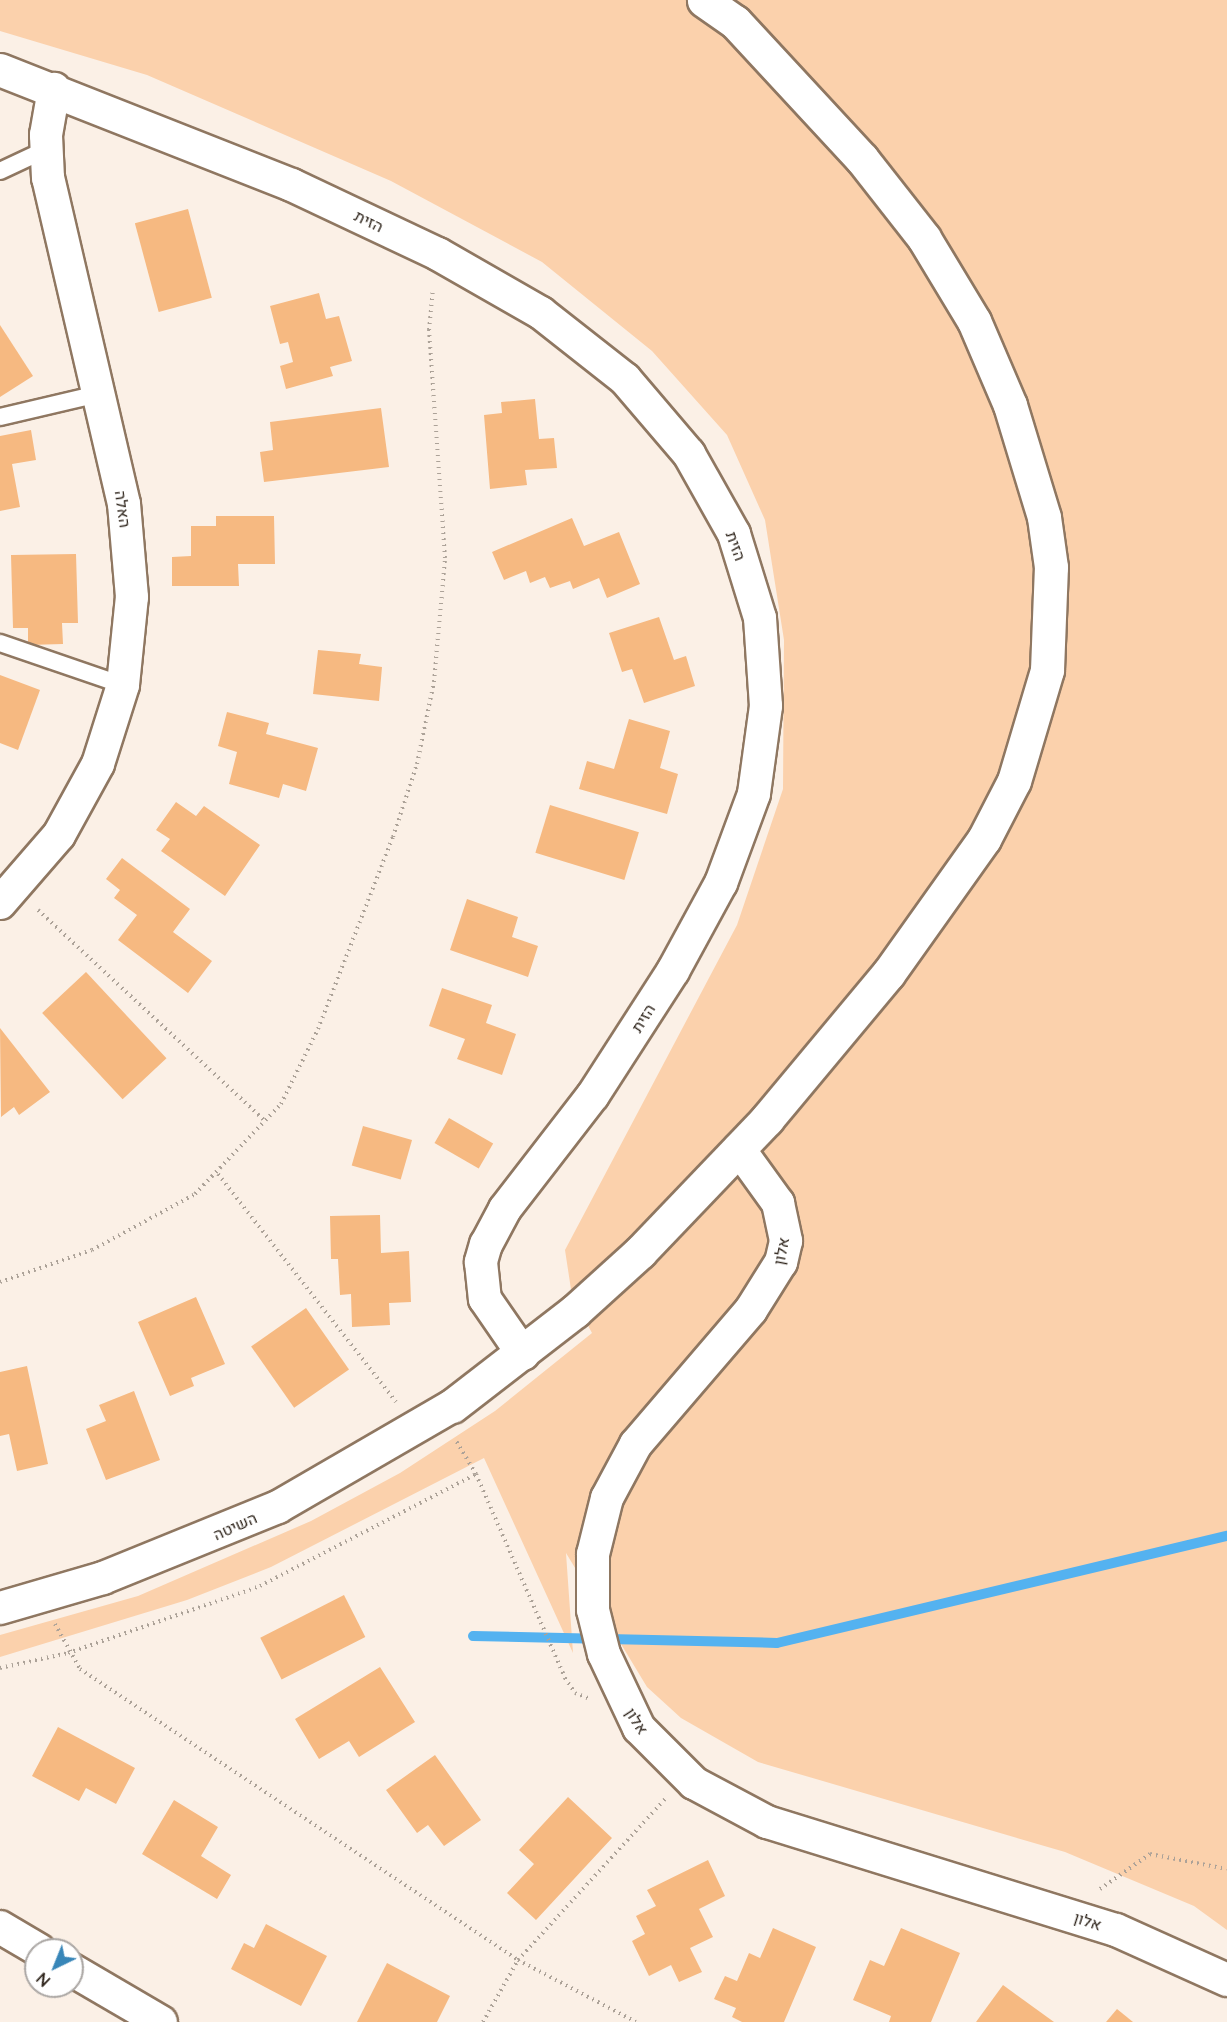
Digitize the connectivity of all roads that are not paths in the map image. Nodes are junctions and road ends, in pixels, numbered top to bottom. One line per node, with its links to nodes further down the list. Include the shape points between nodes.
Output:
1 (704, 0): 11 (main road, via 735,22 790,79 924,238 974,321 1010,405 1032,469 1051,567 1047,670 1034,724 984,839 888,974)
2 (0, 70): 3 (street, הזית)
3 (54, 89): 4 (street, האלה); 12 (street, הזית, via 218,152 438,254 541,313 625,379 689,454 734,534 760,618 766,706 755,783 721,883 621,1054 505,1209 486,1244 481,1271 485,1299)
4 (45, 150): 5 (lane); 6 (street, האלה, via 52,204)
5 (0, 171)
6 (98, 394): 7 (lane); 9 (street, האלה, via 124,504 129,562 132,597)
7 (0, 417)
8 (0, 643): 9 (lane)
9 (123, 685): 10 (street, האלה, via 98,764 58,835)
10 (7, 895)
11 (739, 1149): 12 (main road, via 640,1252); 18 (street, אלון, via 778,1203 786,1241 781,1262 751,1310 636,1444 607,1498 593,1554 598,1632 631,1714 685,1776 767,1822 1065,1914 1196,1962)
12 (523, 1354): 13 (main road)
13 (436, 1416): 14 (street, השיטה, via 235,1526)
14 (0, 1608)
15 (0, 1927): 16 (street)
16 (24, 1941)
17 (84, 1977): 19 (street)
18 (1227, 1980)
19 (161, 2022)

